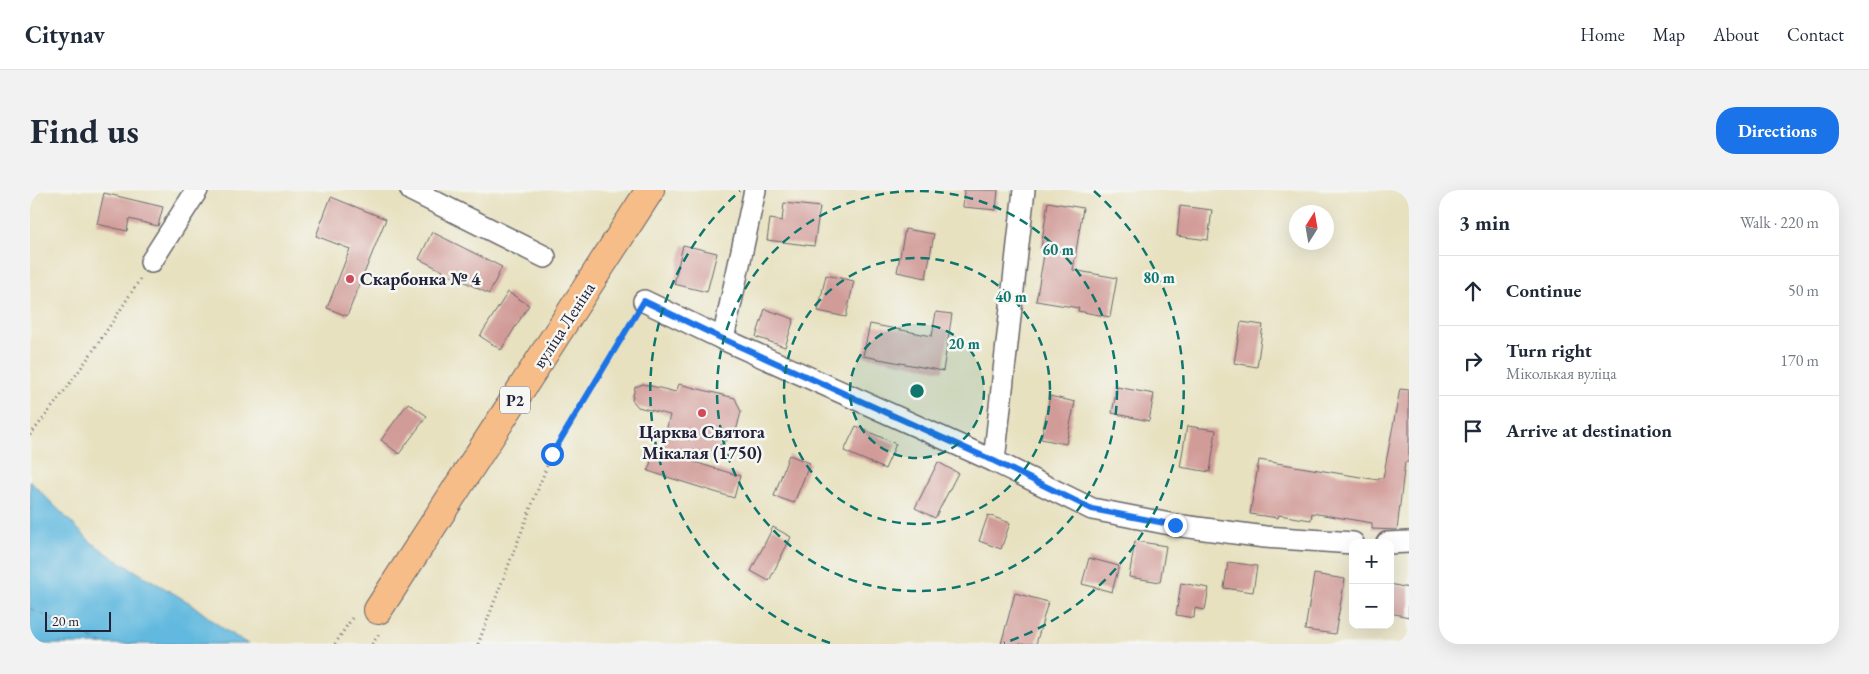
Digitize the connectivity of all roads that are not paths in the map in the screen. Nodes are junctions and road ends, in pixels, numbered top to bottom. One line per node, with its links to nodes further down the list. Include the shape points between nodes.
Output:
1 (197, 190): 7 (street)
2 (411, 190): 6 (street)
3 (650, 190): 14 (main road, вуліца Леніна / Р2)
4 (755, 190): 9 (street)
5 (1024, 190): 10 (street)
6 (545, 257)
7 (152, 262)
8 (644, 301): 9 (street)
9 (723, 339): 10 (street)
10 (994, 461): 12 (street, via 1092,509 1175,525 1265,537)
11 (1409, 542): 13 (street)
12 (1349, 543)
13 (1394, 543)
14 (369, 609)

